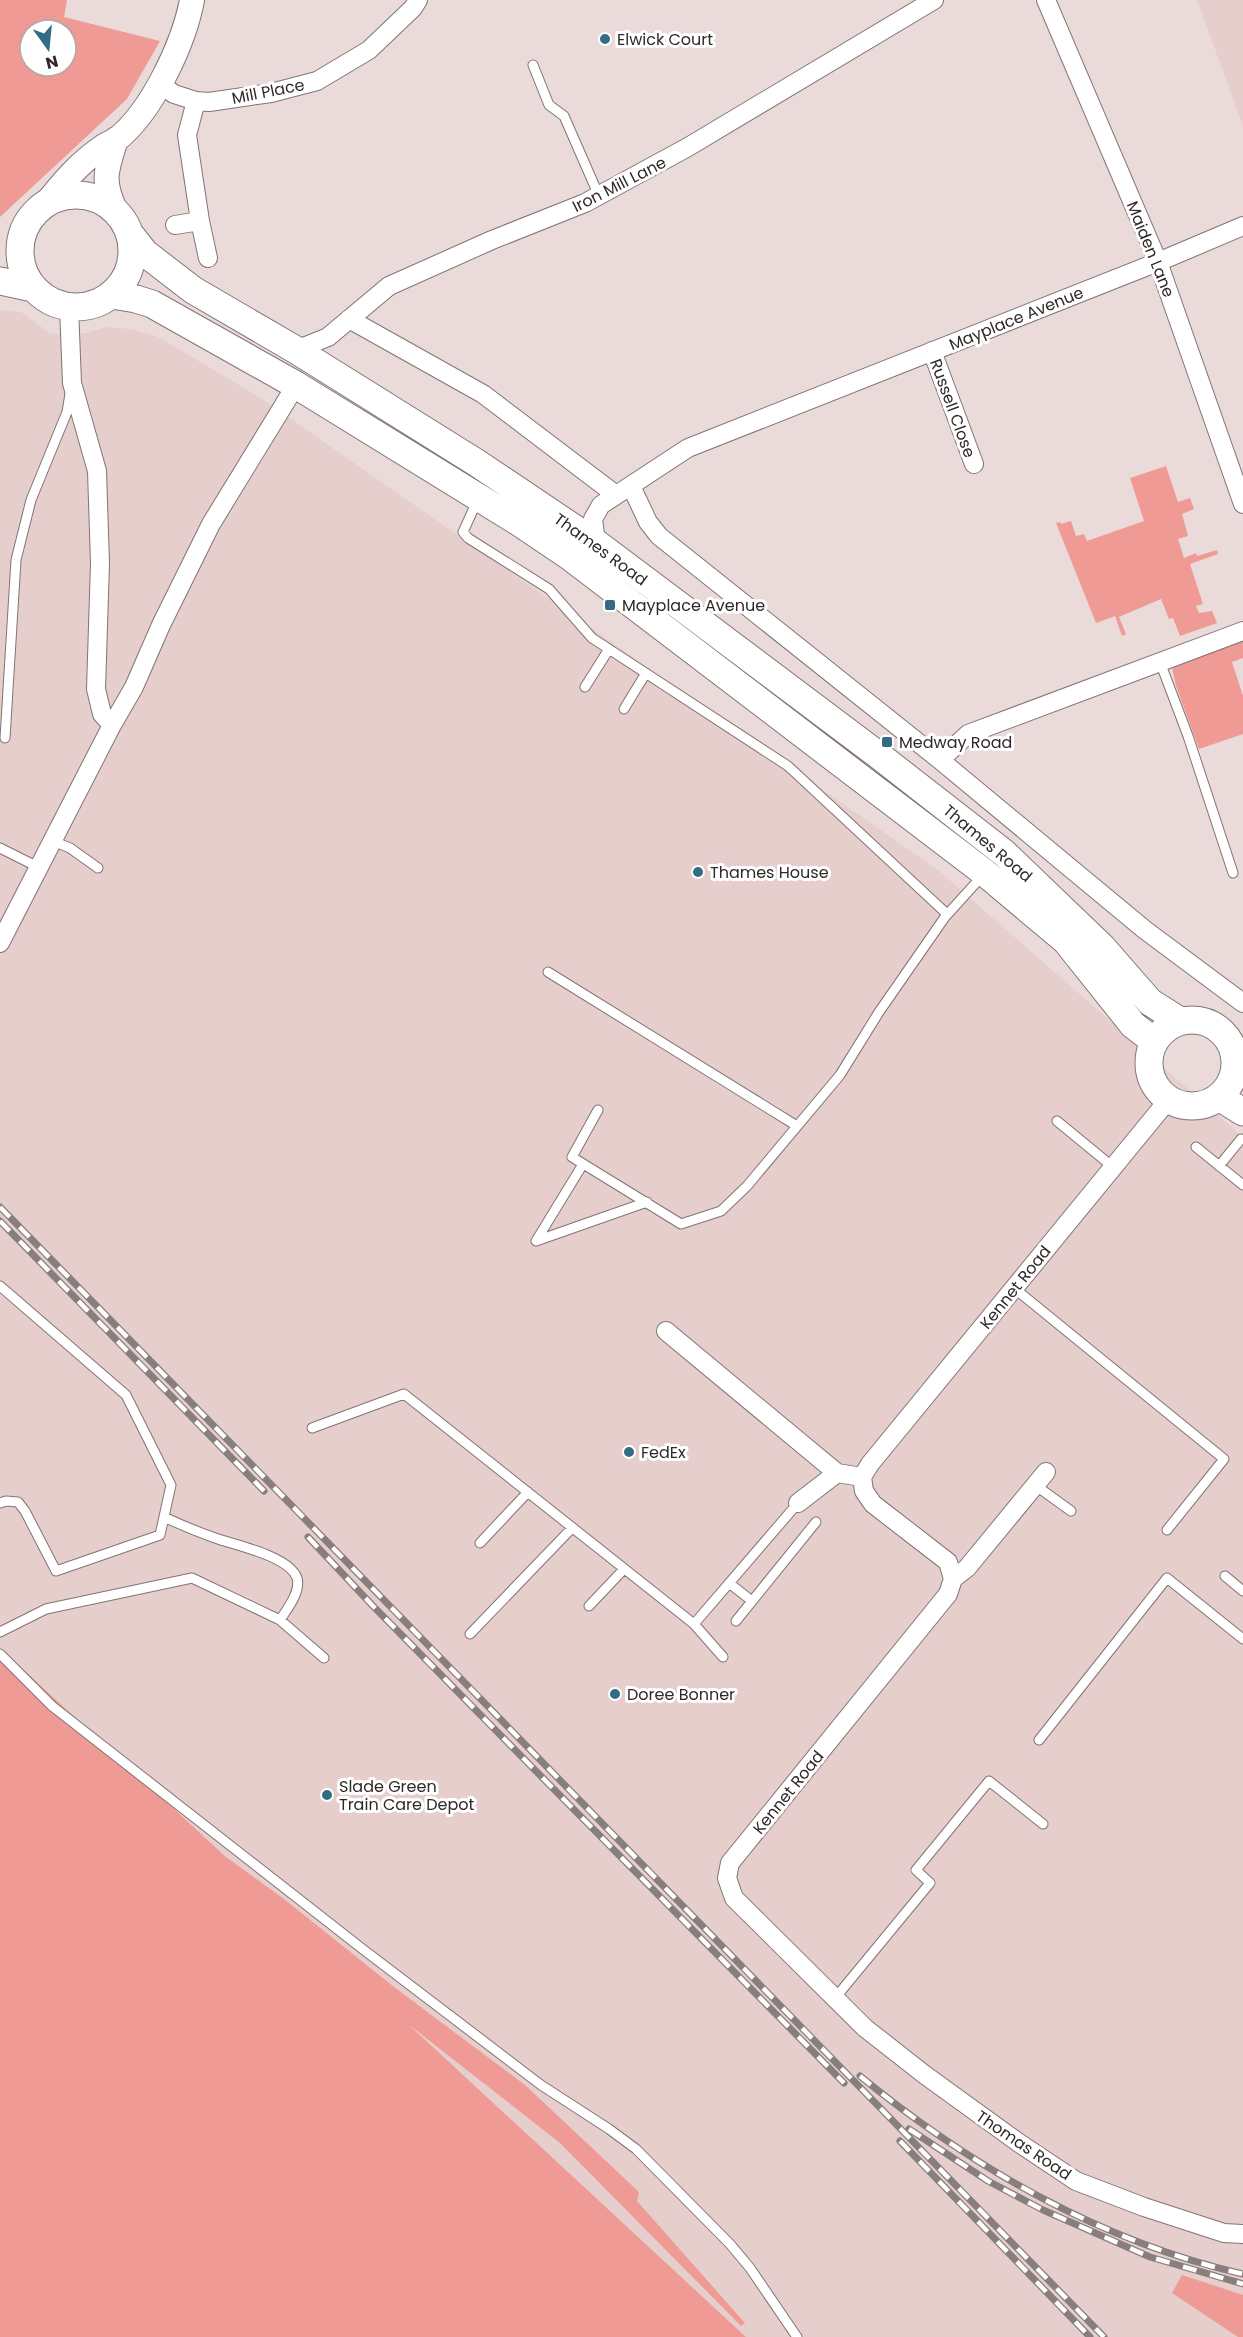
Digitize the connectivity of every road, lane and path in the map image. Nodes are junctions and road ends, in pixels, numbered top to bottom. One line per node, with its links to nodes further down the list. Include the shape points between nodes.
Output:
1 (192, 0): 6 (main road, via 187,26)
2 (418, 0): 7 (street, Mill Place, via 369,50 317,81 271,93)
3 (934, 0): 9 (street, Iron Mill Lane, via 769,101)
4 (1046, 0): 17 (street, Maiden Lane)
5 (533, 65): 9 (lane, via 549,105 564,116)
6 (160, 84): 7 (street, Mill Place, via 174,94); 8 (main road)
7 (196, 101): 11 (street, via 187,135)
8 (116, 139): 10 (main road, via 64,180); 12 (main road, via 105,175 107,191)
9 (598, 196): 22 (street, Iron Mill Lane, via 389,286)
10 (45, 205): 12 (main road, via 81,195 98,199); 15 (main road)
11 (200, 221): 13 (street); 16 (street)
12 (123, 223): 20 (main road, via 132,252 130,267); 23 (main road, Thames Road, via 145,253 193,290)
13 (175, 225)
14 (1243, 226): 17 (street, Mayplace Avenue)
15 (10, 241): 19 (main road)
16 (208, 258)
17 (1158, 262): 24 (street, Mayplace Avenue); 30 (street, Maiden Lane)
18 (0, 281): 19 (main road)
19 (33, 288): 21 (main road, via 50,302)
20 (112, 295): 21 (main road, via 93,305); 26 (main road, Thames Road, via 152,304)
21 (69, 307): 25 (street)
22 (349, 320): 23 (street, Iron Mill Lane, via 328,337); 28 (street, Thames Road, via 483,394)
23 (296, 350): 31 (main road, Thames Road)
24 (932, 351): 27 (street, Russell Close); 28 (street, Mayplace Avenue, via 688,448)
25 (72, 383): 38 (street, via 97,471 100,563 96,689 102,714); 39 (lane, via 68,412 31,500 16,560)
26 (296, 386): 29 (main road, Thames Road); 38 (street, via 211,524)
27 (974, 464)
28 (623, 490): 31 (street, Mayplace Avenue, via 600,505 593,519); 40 (street, Thames Road, via 659,536)
29 (479, 497): 33 (lane, via 463,532 468,538 549,589 592,638); 45 (main road, Thames Road, via 569,556)
30 (1243, 504)
31 (596, 543): 51 (main road, Thames Road, via 1004,853 1101,947 1150,1002)
32 (1243, 631): 34 (street)
33 (609, 649): 35 (lane); 36 (lane)
34 (1160, 662): 40 (street, via 968,734); 46 (lane)
35 (646, 673): 37 (lane); 47 (lane, via 788,766)
36 (585, 687)
37 (624, 709)
38 (112, 725): 41 (street)
39 (4, 738)
40 (940, 760): 50 (street, Thames Road, via 1145,930)
41 (53, 842): 43 (street); 44 (lane, via 70,848)
42 (0, 848): 43 (lane)
43 (38, 867): 48 (street)
44 (98, 868)
45 (986, 873): 47 (lane); 52 (main road, Thames Road, via 1066,941 1133,1025)
46 (1233, 873)
47 (947, 914): 59 (lane, via 840,1075)
48 (0, 943)
49 (548, 972): 59 (lane)
50 (1243, 1003)
51 (1180, 1021): 52 (main road); 53 (main road, Thames Road, via 1207,1022 1220,1030 1233,1050)
52 (1154, 1041): 55 (main road, via 1148,1061 1151,1080)
53 (1239, 1071): 54 (main road, Thames Road)
54 (1219, 1097): 55 (main road, via 1190,1107); 57 (main road)
55 (1169, 1099): 64 (street, Kennet Road)
56 (598, 1110): 62 (lane, via 572,1157)
57 (1243, 1112)
58 (1057, 1121): 64 (lane)
59 (797, 1126): 66 (lane, via 721,1211 681,1224)
60 (1241, 1139): 63 (lane)
61 (1196, 1147): 63 (lane)
62 (583, 1164): 66 (lane); 66 (lane, via 536,1241)
63 (1219, 1166): 65 (lane)
64 (1113, 1167): 68 (street, Kennet Road)
65 (1243, 1185)
66 (647, 1202)
67 (0, 1286): 78 (lane, via 126,1395 171,1485)
68 (1014, 1288): 72 (street, Kennet Road); 81 (lane, via 1224,1459)
69 (666, 1331): 71 (street)
70 (312, 1428): 74 (lane, via 404,1395)
71 (837, 1473): 72 (street); 76 (street)
72 (862, 1477): 85 (street, via 864,1491 873,1503 948,1562)
73 (1040, 1479): 77 (lane); 85 (street, Kennet Road, via 967,1568)
74 (528, 1492): 80 (lane); 82 (lane)
75 (0, 1503): 78 (lane, via 18,1502 56,1571 160,1534)
76 (798, 1503): 86 (lane)
77 (1071, 1511)
78 (164, 1517): 90 (lane, via 259,1551 296,1575 298,1584 292,1602)
79 (816, 1521): 88 (lane)
80 (572, 1528): 83 (lane); 94 (lane)
81 (1167, 1530)
82 (480, 1543)
83 (624, 1569): 89 (lane); 92 (lane)
84 (1225, 1576): 87 (lane)
85 (953, 1579): 101 (street, Kennet Road, via 948,1594 730,1863 727,1878 734,1898)
86 (729, 1583): 88 (lane); 92 (lane)
87 (1243, 1591)
88 (752, 1601): 91 (lane)
89 (589, 1606)
90 (280, 1620): 93 (lane, via 192,1578 46,1610); 98 (lane)
91 (736, 1621)
92 (694, 1624): 97 (lane)
93 (0, 1632)
94 (470, 1634)
95 (1243, 1639): 99 (lane, via 1167,1578)
96 (0, 1654): 103 (lane, via 52,1706 341,1932 541,2085 636,2149 730,2244)
97 (723, 1657)
98 (324, 1658)
99 (1039, 1740)
100 (1043, 1824): 101 (lane, via 989,1781 916,1870 930,1883)
101 (836, 1997): 102 (street, Thomas Road, via 866,2028 925,2075 1076,2181 1224,2233)
102 (1243, 2234)
103 (797, 2337)

